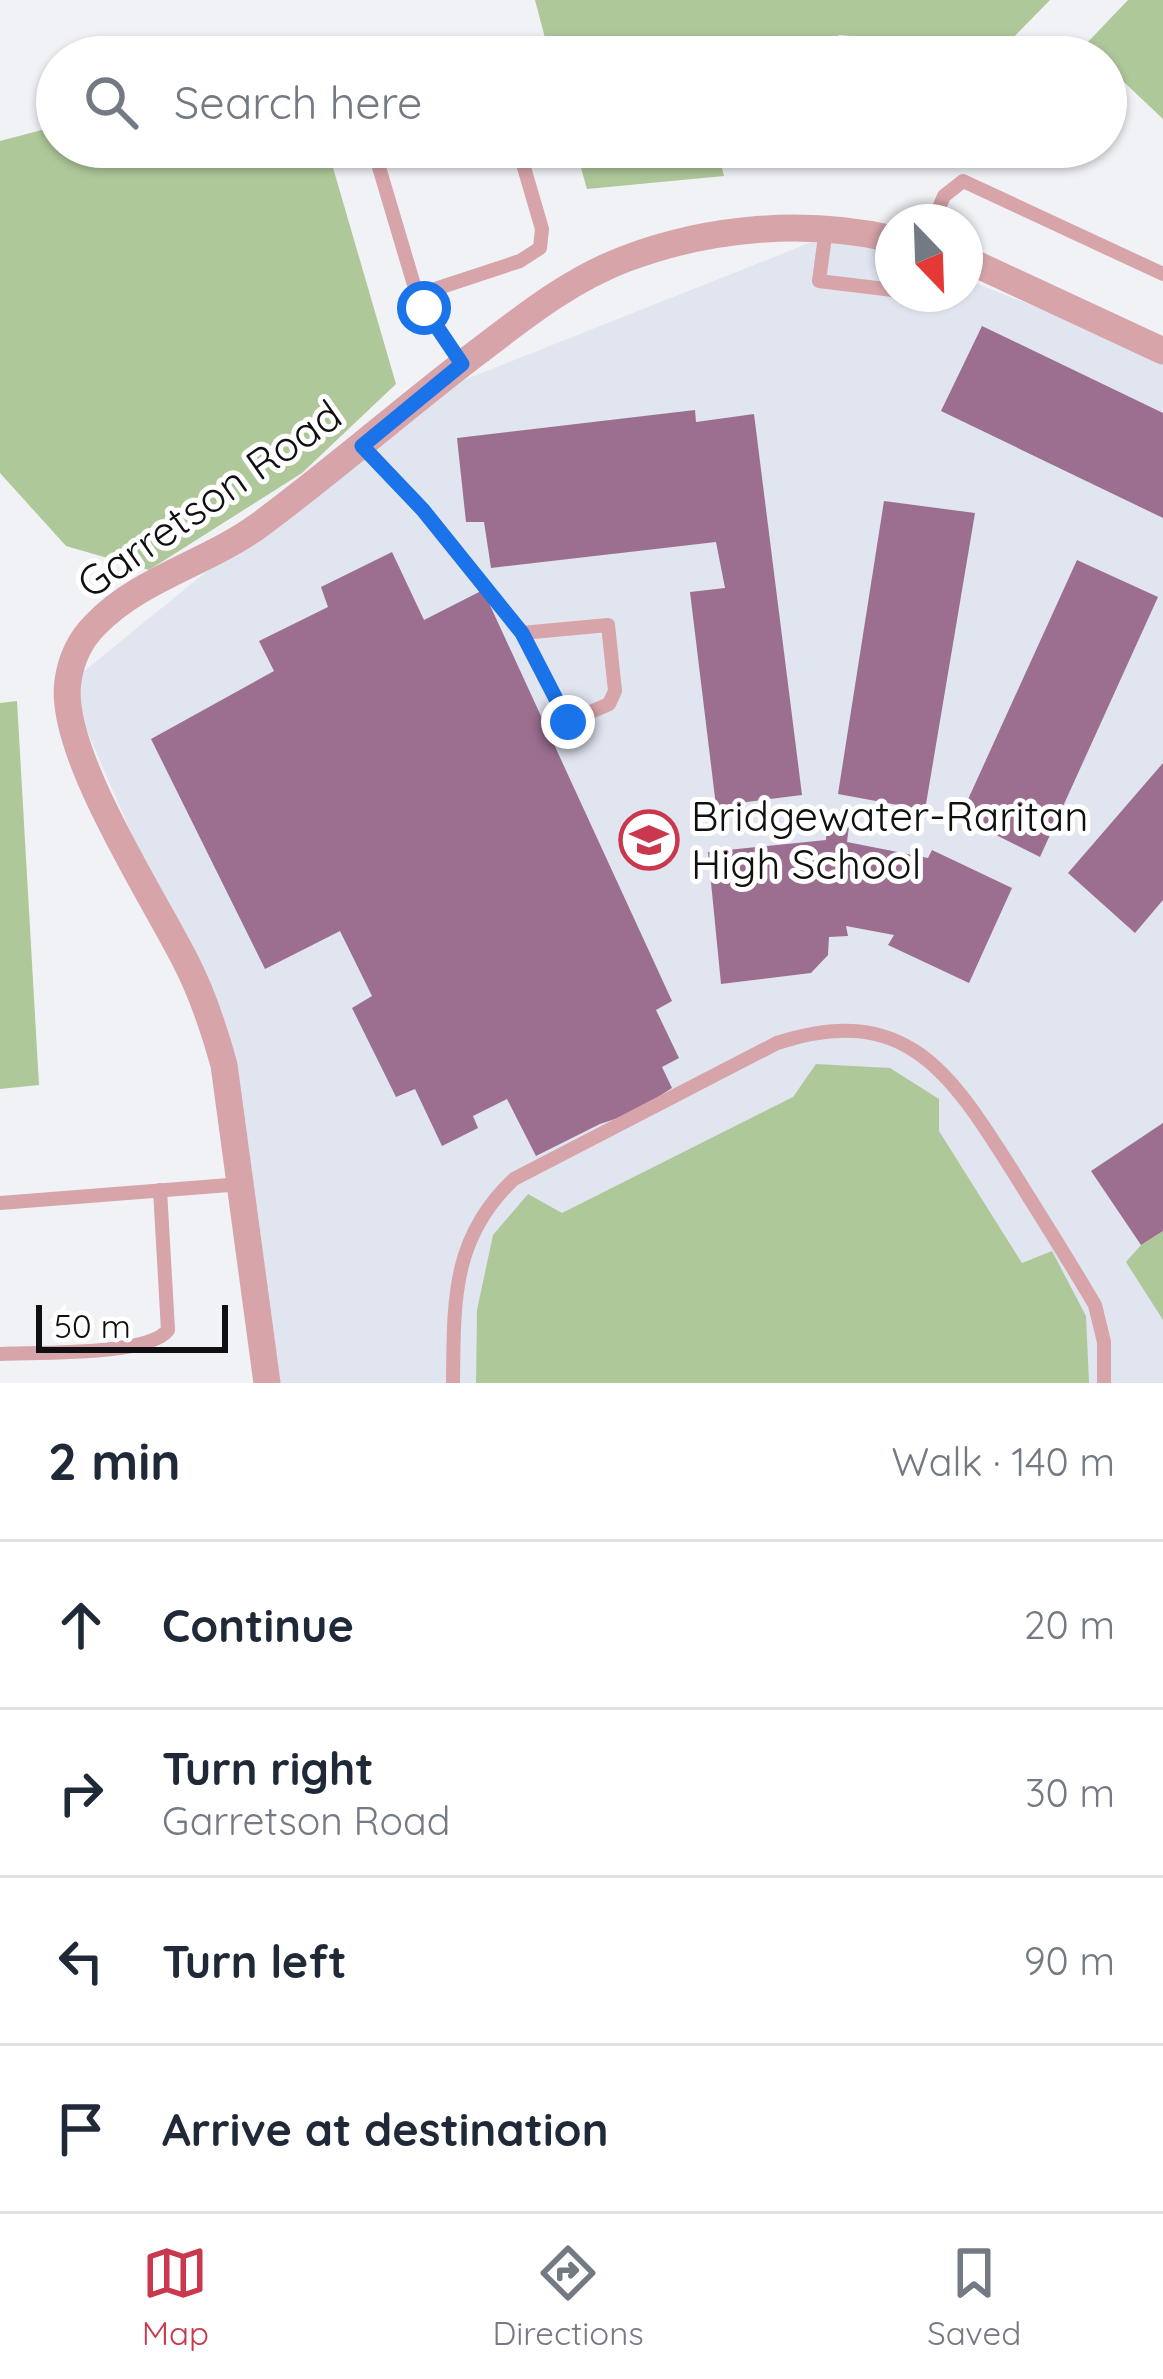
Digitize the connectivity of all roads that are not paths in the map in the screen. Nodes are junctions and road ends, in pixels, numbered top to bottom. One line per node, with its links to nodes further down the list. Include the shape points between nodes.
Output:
1 (379, 168): 9 (lane)
2 (524, 168): 9 (lane, via 540,248)
3 (941, 204): 7 (lane, via 963,181)
4 (826, 229): 5 (street, Garretson Road); 8 (lane, via 819,281); 11 (street, Garretson Road, via 747,230 623,260 560,290)
5 (875, 236)
6 (983, 267): 10 (street)
7 (1163, 274)
8 (875, 288)
9 (418, 295): 11 (lane)
10 (1163, 351)
11 (462, 364): 12 (street, Garretson Road)
12 (362, 446): 13 (lane); 14 (street, Garretson Road, via 253,530 95,624 67,685 80,757 212,1023)
13 (522, 633): 13 (lane, via 608,625 615,691 609,704 568,722)
14 (242, 1184): 15 (lane); 18 (street, Garretson Road)
15 (160, 1190): 16 (lane); 17 (lane, via 163,1338)
16 (0, 1203)
17 (0, 1354)
18 (267, 1383)
19 (453, 1383): 20 (lane, via 462,1257 492,1200 514,1179 777,1043 854,1030 935,1063 964,1094 1095,1305)
20 (1104, 1383)

